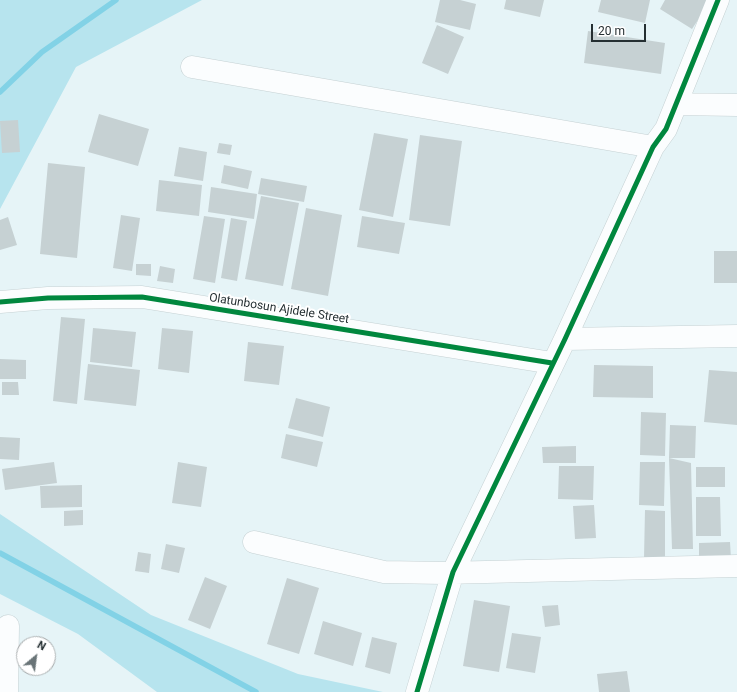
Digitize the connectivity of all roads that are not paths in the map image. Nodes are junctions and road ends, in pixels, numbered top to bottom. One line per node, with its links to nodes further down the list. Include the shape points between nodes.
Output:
1 (718, 0): 3 (street)
2 (192, 67): 5 (street)
3 (677, 104): 4 (street); 5 (street, via 666,129)
4 (737, 104)
5 (653, 147): 8 (street)
6 (0, 302): 9 (street, Olatunbosun Ajidele Street, via 48,298 142,297)
7 (737, 336): 8 (street)
8 (565, 339): 9 (street)
9 (552, 363): 12 (street)
10 (254, 542): 12 (street, via 384,572)
11 (737, 566): 12 (street)
12 (453, 572): 15 (street)
13 (8, 626): 14 (street)
14 (7, 692)
15 (417, 692)

